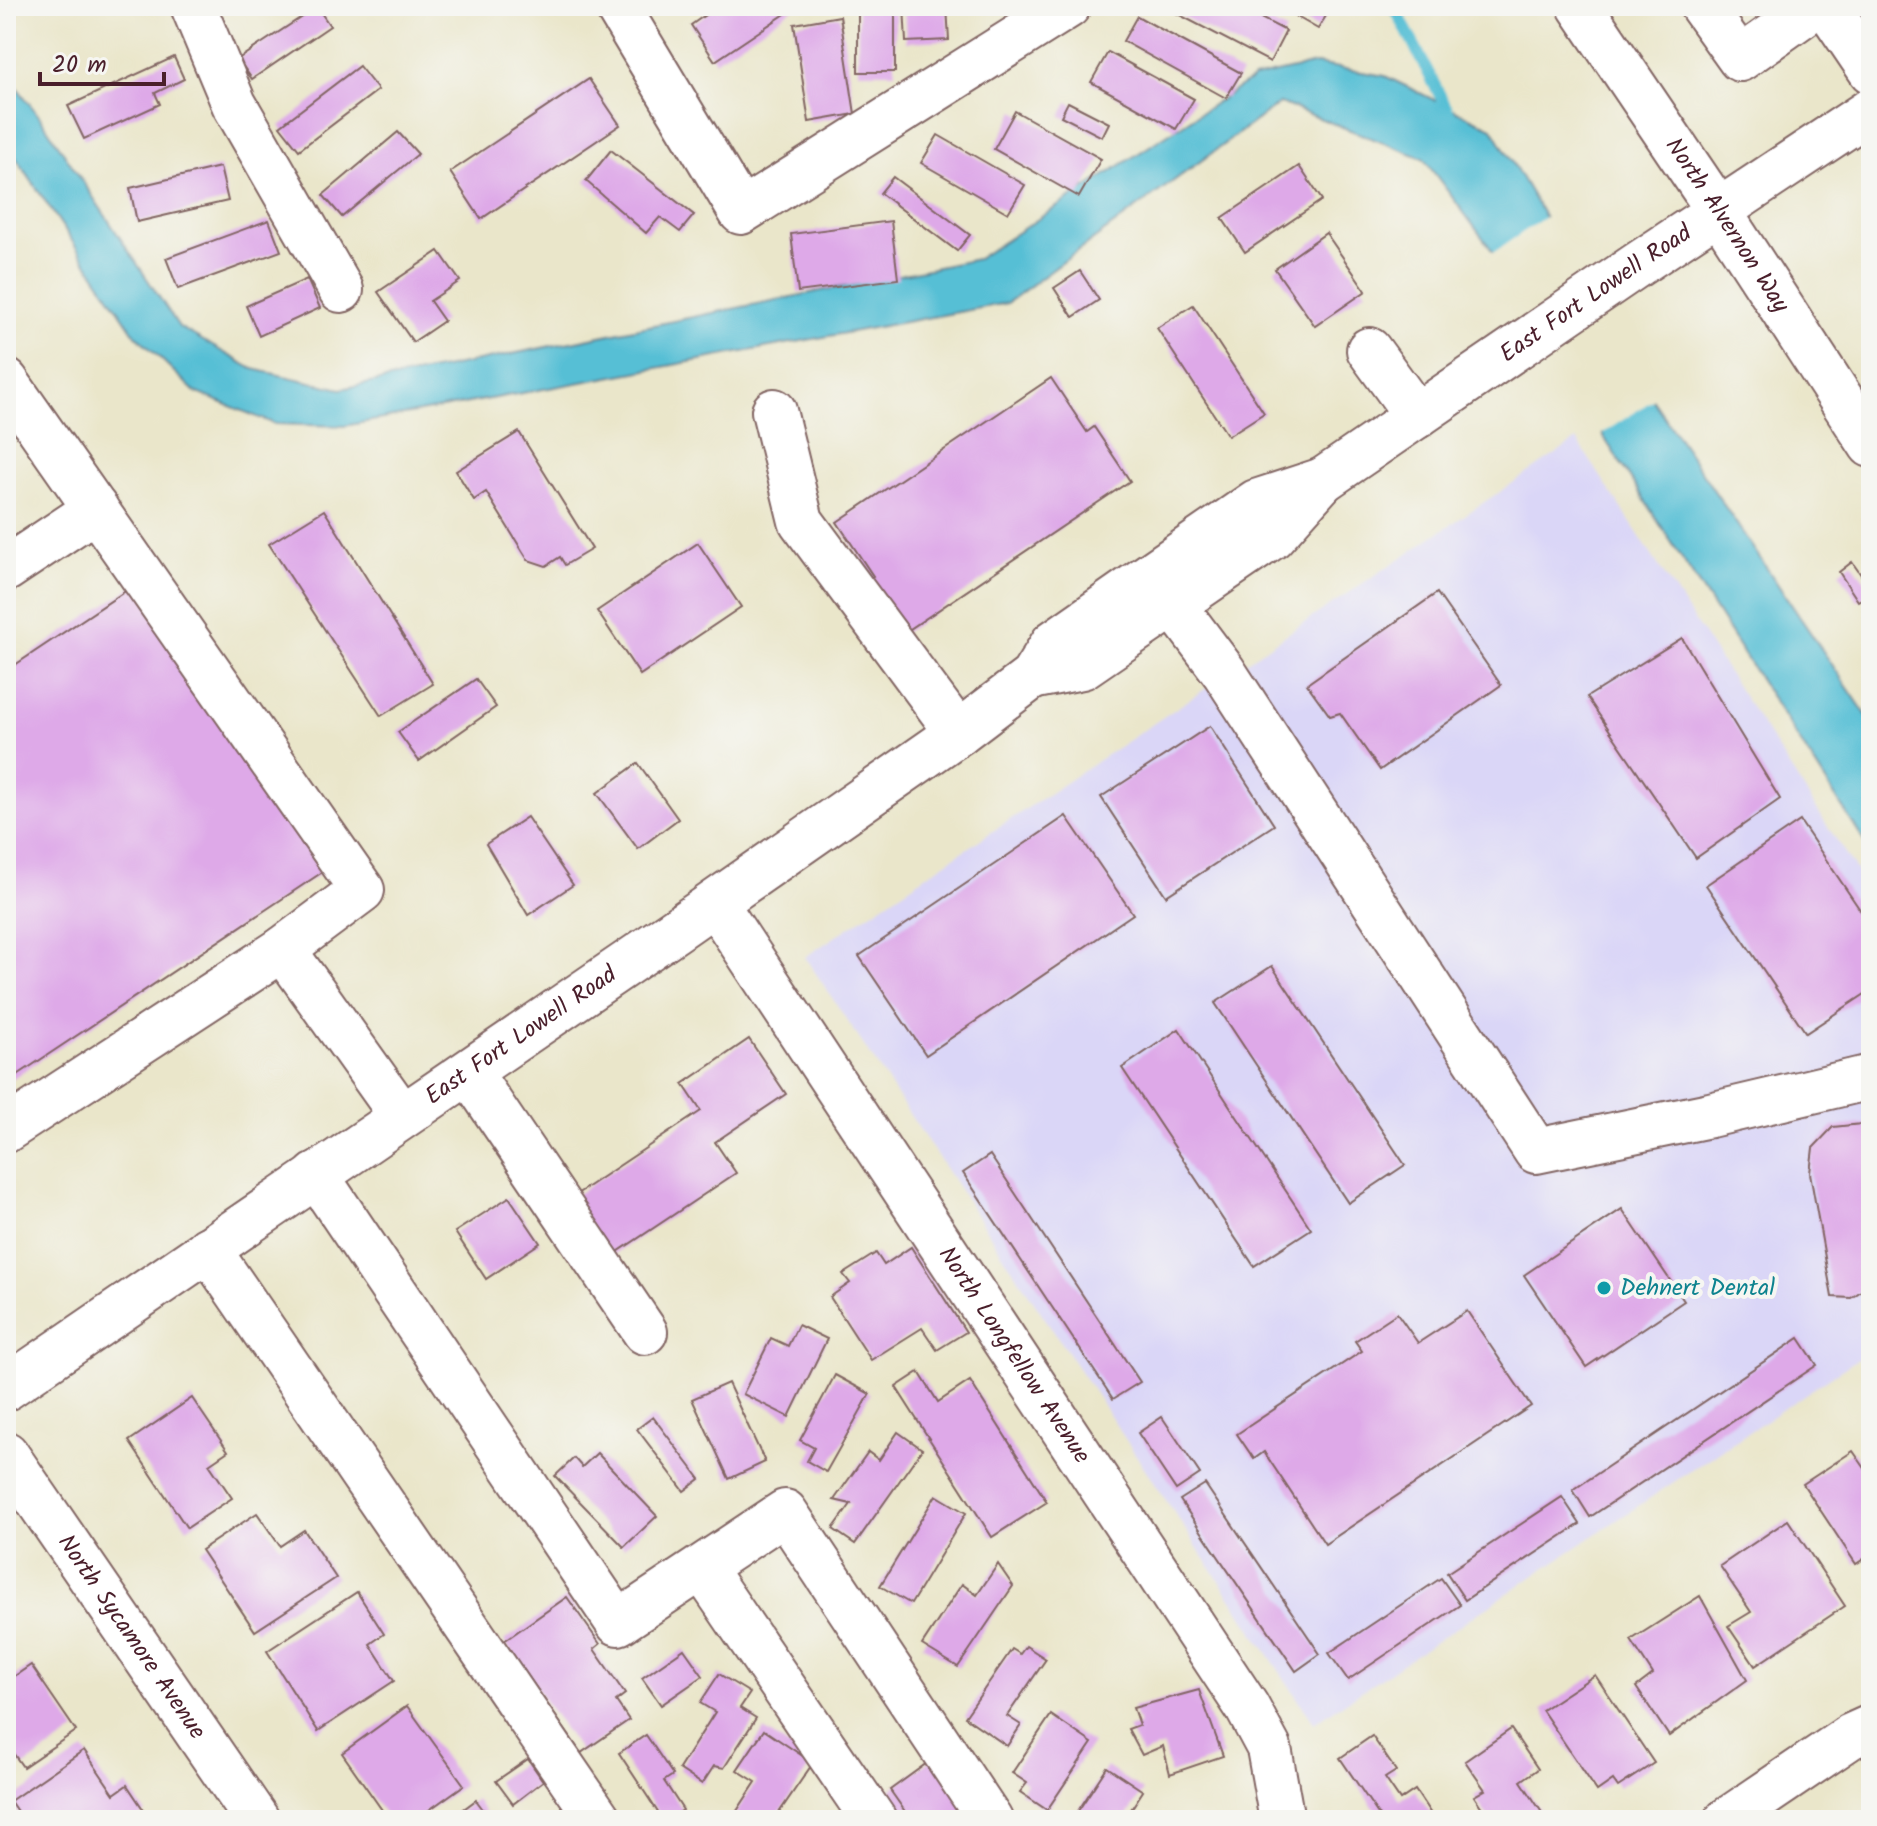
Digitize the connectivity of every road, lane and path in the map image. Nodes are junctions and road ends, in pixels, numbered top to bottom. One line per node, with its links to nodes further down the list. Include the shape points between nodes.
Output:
1 (193, 6): 10 (main road, via 234,104)
2 (617, 6): 3 (main road, via 741,212)
3 (1068, 6)
4 (1580, 6): 9 (main road, North Alvernon Way)
5 (1702, 6): 6 (main road, via 1740,59)
6 (1807, 9): 7 (main road)
7 (1871, 71)
8 (1871, 110): 9 (main road, East Fort Lowell Road)
9 (1718, 210): 14 (main road, East Fort Lowell Road); 15 (main road, North Alvernon Way)
10 (341, 290)
11 (1369, 350): 14 (main road)
12 (11, 398): 17 (main road)
13 (774, 411): 21 (main road, via 801,521)
14 (1417, 416): 16 (main road, East Fort Lowell Road)
15 (1871, 445)
16 (1323, 480): 19 (main road, East Fort Lowell Road, via 1272,537); 20 (main road, East Fort Lowell Road, via 1256,502 1053,643)
17 (96, 509): 18 (main road); 23 (main road, via 362,890)
18 (6, 569)
19 (1173, 604): 20 (main road, East Fort Lowell Road, via 1082,667); 25 (main road, via 1224,672 1536,1151)
20 (1032, 677): 21 (main road, East Fort Lowell Road)
21 (958, 733): 22 (main road, East Fort Lowell Road)
22 (715, 903): 24 (main road, East Fort Lowell Road); 39 (main road, North Longfellow Avenue, via 1247,1707 1269,1748)
23 (283, 949): 26 (main road); 27 (main road)
24 (469, 1072): 26 (main road, East Fort Lowell Road); 30 (main road)
25 (1871, 1077)
26 (402, 1116): 28 (main road, East Fort Lowell Road)
27 (6, 1130)
28 (316, 1175): 29 (main road, East Fort Lowell Road); 33 (main road, via 618,1623)
29 (208, 1249): 31 (main road, East Fort Lowell Road); 36 (main road)
30 (645, 1332)
31 (6, 1388)
32 (6, 1454): 35 (main road, North Sycamore Avenue)
33 (702, 1568): 37 (main road); 38 (main road, via 785,1512)
34 (1871, 1727): 40 (main road)
35 (257, 1820)
36 (599, 1820)
37 (874, 1820)
38 (990, 1820)
39 (1282, 1820)
40 (1727, 1820)

